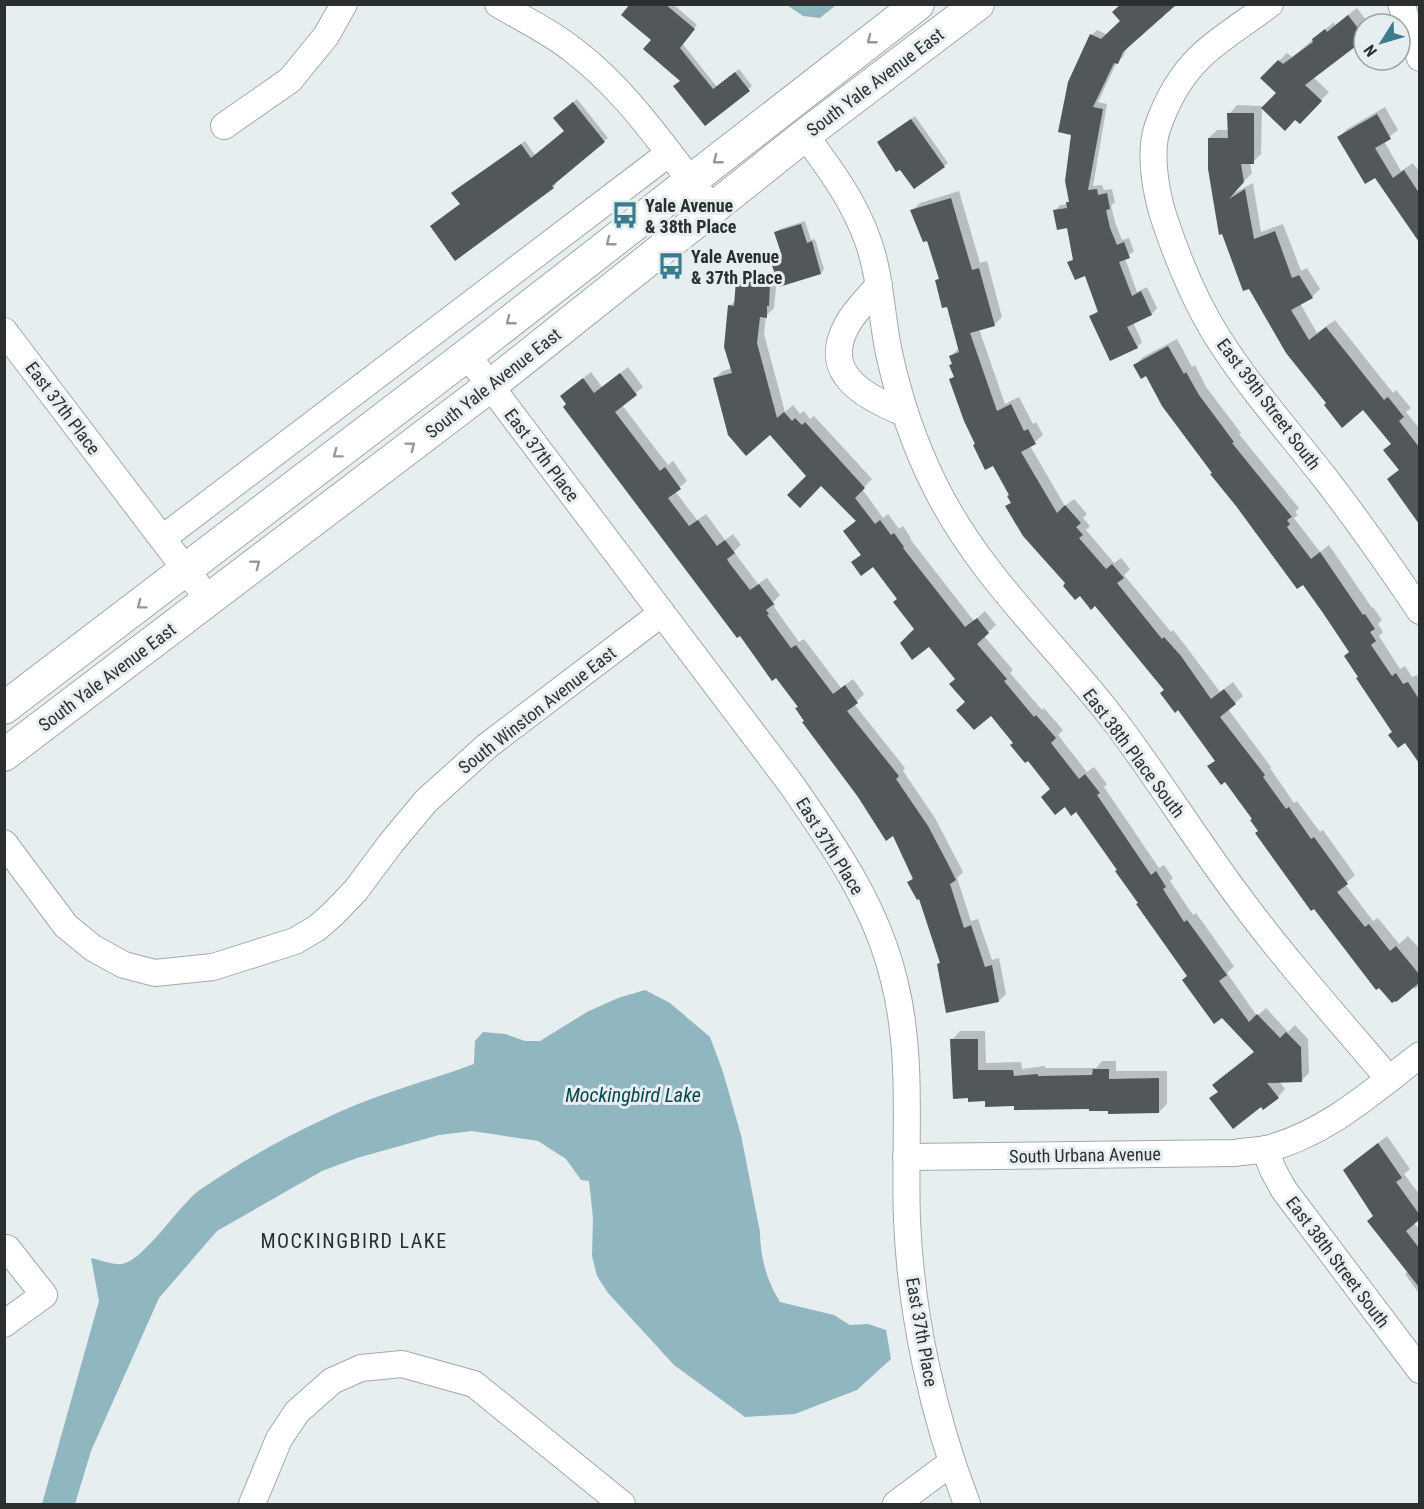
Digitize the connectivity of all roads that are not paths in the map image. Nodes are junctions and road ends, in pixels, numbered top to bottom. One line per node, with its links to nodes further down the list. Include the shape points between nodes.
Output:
1 (344, 4): 9 (street, via 326,36 290,80)
2 (498, 4): 11 (street, via 594,67 630,102)
3 (1270, 4): 22 (street, East 39th Street South, via 1202,55 1180,81 1165,108 1156,132 1154,178 1160,206 1175,253 1217,337 1384,557)
4 (1401, 4): 7 (street)
5 (917, 5): 6 (street); 12 (main road, South Yale Avenue East, one-way to 12)
6 (958, 15): 10 (main road, South Yale Avenue East)
7 (1415, 34): 8 (street)
8 (1419, 58)
9 (224, 126)
10 (805, 135): 13 (main road, South Yale Avenue East); 14 (street, East 38th Place South, via 854,207 869,243)
11 (668, 154): 12 (street); 19 (street)
12 (690, 181): 13 (street); 16 (main road, South Yale Avenue East, one-way to 16)
13 (713, 209): 17 (main road, South Yale Avenue East)
14 (879, 285): 18 (street, East 38th Place South, via 888,351); 18 (street, via 848,323 837,356 843,372 856,388)
15 (4, 331): 19 (street, East 37th Place)
16 (467, 355): 17 (street, East 37th Place); 20 (main road, South Yale Avenue East, one-way to 20)
17 (490, 386): 21 (main road, South Yale Avenue East, one-way to 17); 23 (street, East 37th Place)
18 (904, 413): 28 (street, East 38th Place South, via 935,486 990,575 1116,723 1274,944)
19 (163, 538): 20 (street, East 37th Place)
20 (187, 569): 21 (street, East 37th Place); 24 (main road, South Yale Avenue East, one-way to 24)
21 (209, 600): 25 (main road, South Yale Avenue East)
22 (1419, 611)
23 (662, 613): 26 (street, South Winston Avenue East, via 487,746 426,801 356,890 317,928 295,941 213,967 155,973 124,965 93,948 66,926); 30 (street, East 37th Place, via 791,784 856,882 894,980 906,1069)
24 (4, 708)
25 (4, 755)
26 (4, 843)
27 (1419, 1054): 28 (street, South Urbana Avenue)
28 (1389, 1078): 29 (street, South Urbana Avenue, via 1331,1122)
29 (1265, 1149): 30 (street, South Urbana Avenue, via 1234,1153); 33 (street, East 38th Street South, via 1284,1190)
30 (906, 1156): 34 (street, East 37th Place, via 913,1293)
31 (4, 1250): 32 (street, via 7,1248 44,1295)
32 (4, 1324)
33 (1419, 1370)
34 (951, 1463): 37 (street); 38 (street, East 37th Place)
35 (252, 1504): 36 (street, via 279,1439 297,1412 332,1382 361,1368 402,1364 474,1384)
36 (622, 1504)
37 (896, 1504)
38 (967, 1504)

